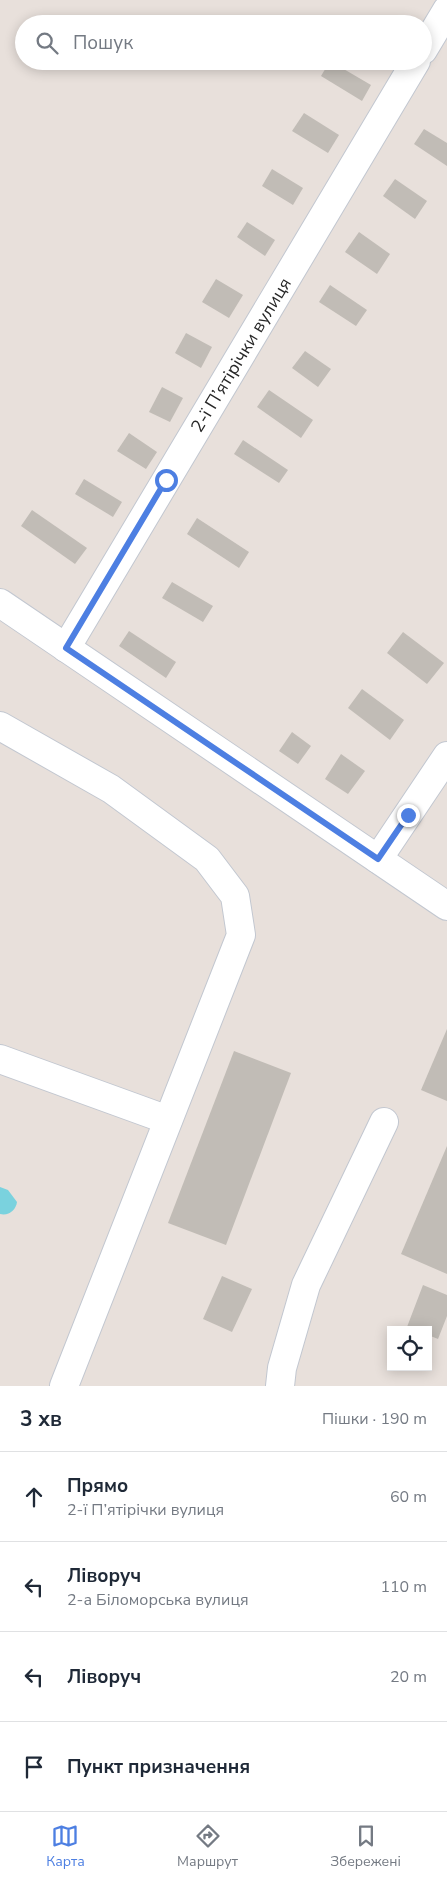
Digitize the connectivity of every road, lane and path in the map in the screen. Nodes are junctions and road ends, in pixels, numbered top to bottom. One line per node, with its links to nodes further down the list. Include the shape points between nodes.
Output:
1 (447, 10): 2 (street)
2 (432, 35)
3 (411, 70): 5 (street, 2-ї П’ятірічки вулиця)
4 (0, 603): 5 (street)
5 (66, 648): 8 (street)
6 (0, 726): 11 (street, via 111,788 207,860 235,896 241,935)
7 (447, 756): 8 (street)
8 (378, 859): 9 (street)
9 (447, 906)
10 (0, 1059): 11 (street)
11 (168, 1120): 13 (street)
12 (384, 1122): 14 (street, via 306,1285 282,1368)
13 (64, 1386)
14 (280, 1386)

